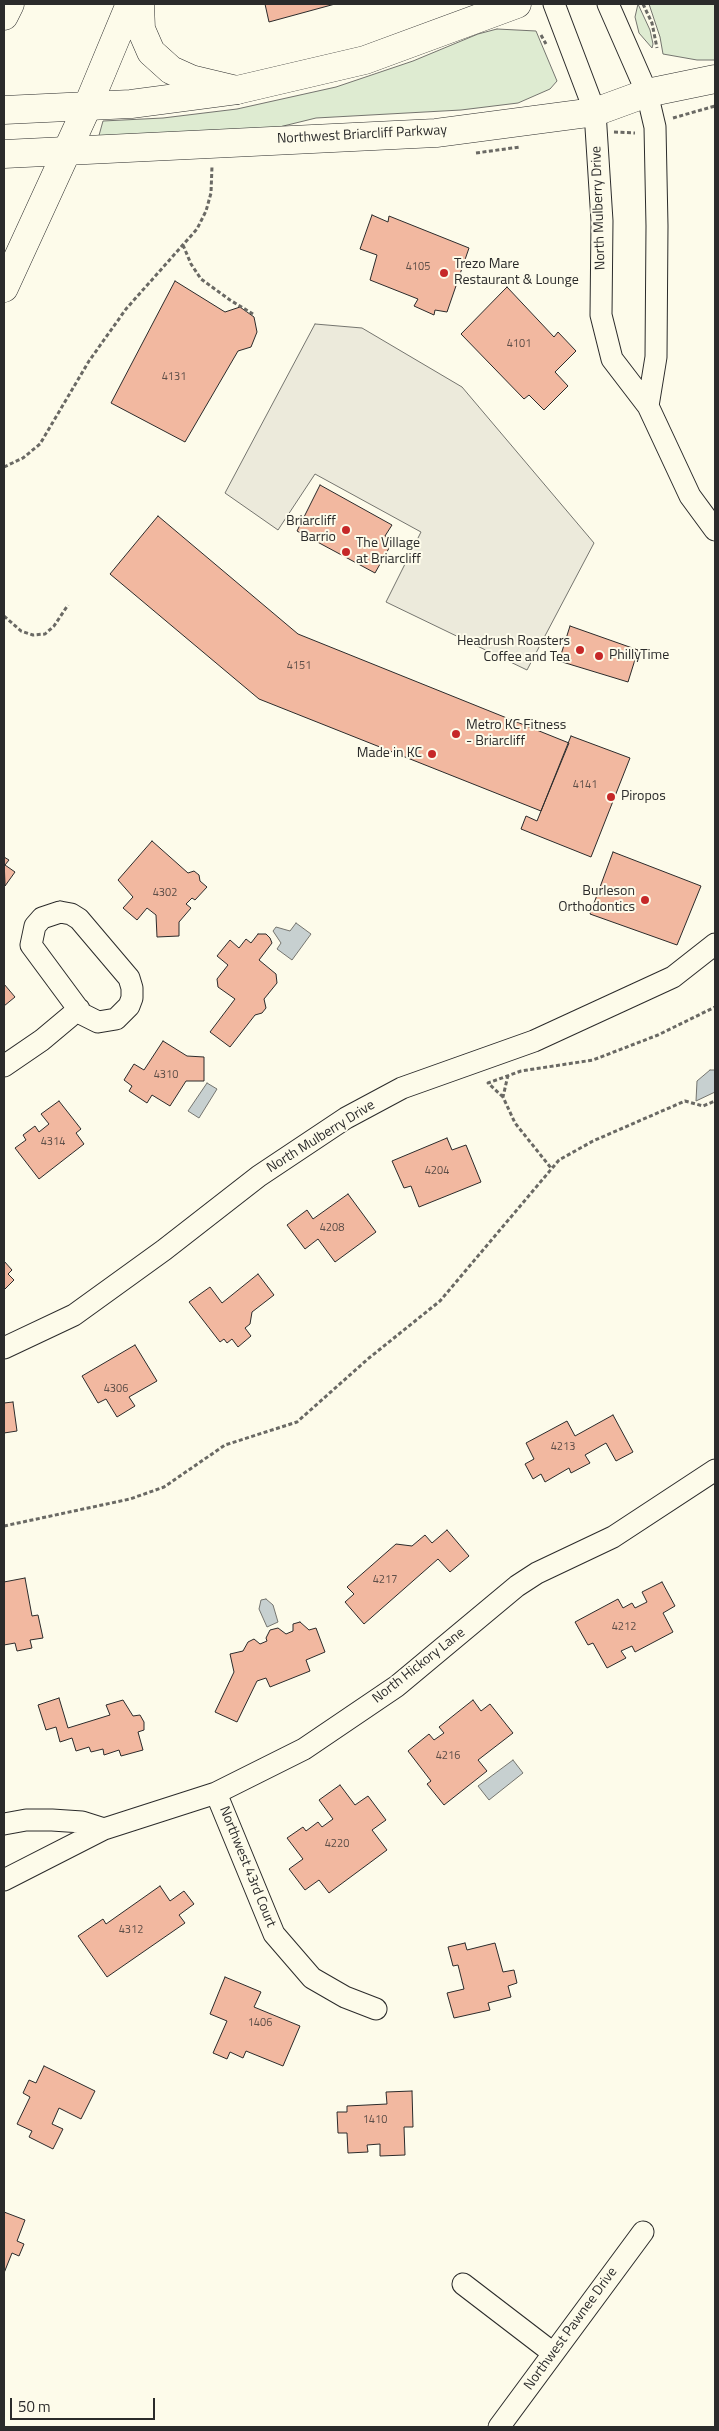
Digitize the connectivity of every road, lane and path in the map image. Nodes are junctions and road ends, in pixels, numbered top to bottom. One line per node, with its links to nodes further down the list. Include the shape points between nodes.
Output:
1 (10, 4): 8 (main road)
2 (130, 4): 13 (main road)
3 (140, 4): 11 (main road, via 141,29 151,52 171,70 191,79)
4 (517, 4): 11 (main road, via 365,60)
5 (554, 4): 15 (street, North Mulberry Drive)
6 (608, 4): 12 (street)
7 (643, 4): 9 (path, via 652,23)
8 (4, 16)
9 (657, 48)
10 (715, 78): 12 (main road, Northwest Briarcliff Parkway)
11 (237, 90): 13 (main road, via 131,104)
12 (647, 93): 15 (main road, Northwest Briarcliff Parkway); 22 (street, via 655,127 658,226 656,357)
13 (88, 105): 14 (main road); 16 (main road)
14 (4, 110)
15 (595, 112): 16 (main road, Northwest Briarcliff Parkway, via 436,132); 22 (street, North Mulberry Drive, via 602,221 601,315 612,359)
16 (67, 150): 17 (main road, Northwest Briarcliff Parkway); 20 (main road)
17 (4, 154)
18 (212, 164): 19 (path, via 211,192 206,211 197,229)
19 (183, 245): 21 (path, via 201,279); 23 (path, via 126,309 89,361 40,444 23,458)
20 (4, 288)
21 (253, 314)
22 (648, 406): 24 (street, North Mulberry Drive, via 690,496)
23 (4, 467)
24 (715, 530)
25 (68, 605): 26 (path, via 45,634 20,631)
26 (4, 616)
27 (715, 944): 35 (street, North Mulberry Drive, via 673,977 534,1040 402,1088 346,1118 259,1176 74,1315)
28 (715, 1007): 31 (path, via 658,1035 593,1060 546,1065)
29 (79, 1009): 29 (street, via 98,1022 116,1019 129,1006 132,988 128,978 79,919 70,914 51,913 35,926 31,946); 30 (street)
30 (4, 1066)
31 (508, 1075): 32 (path); 32 (path, via 488,1083)
32 (503, 1097): 34 (path, via 515,1123)
33 (715, 1101): 34 (path, via 703,1106 685,1102 593,1141 568,1154)
34 (552, 1168): 37 (path, via 440,1301 297,1422 225,1445 164,1488 130,1500)
35 (4, 1348)
36 (715, 1470): 38 (street, North Hickory Lane, via 612,1537 537,1573 396,1686 304,1748)
37 (4, 1526)
38 (216, 1793): 40 (street, North Hickory Lane); 42 (street, Northwest 43rd Court, via 274,1934 312,1978 345,1997)
39 (4, 1824): 40 (street, via 52,1820 82,1822)
40 (104, 1829): 41 (street, North Hickory Lane)
41 (4, 1880)
42 (376, 2009)
43 (643, 2232): 45 (street, Northwest Pawnee Drive)
44 (463, 2284): 45 (street)
45 (553, 2353): 46 (street, Northwest Pawnee Drive)
46 (500, 2427)

